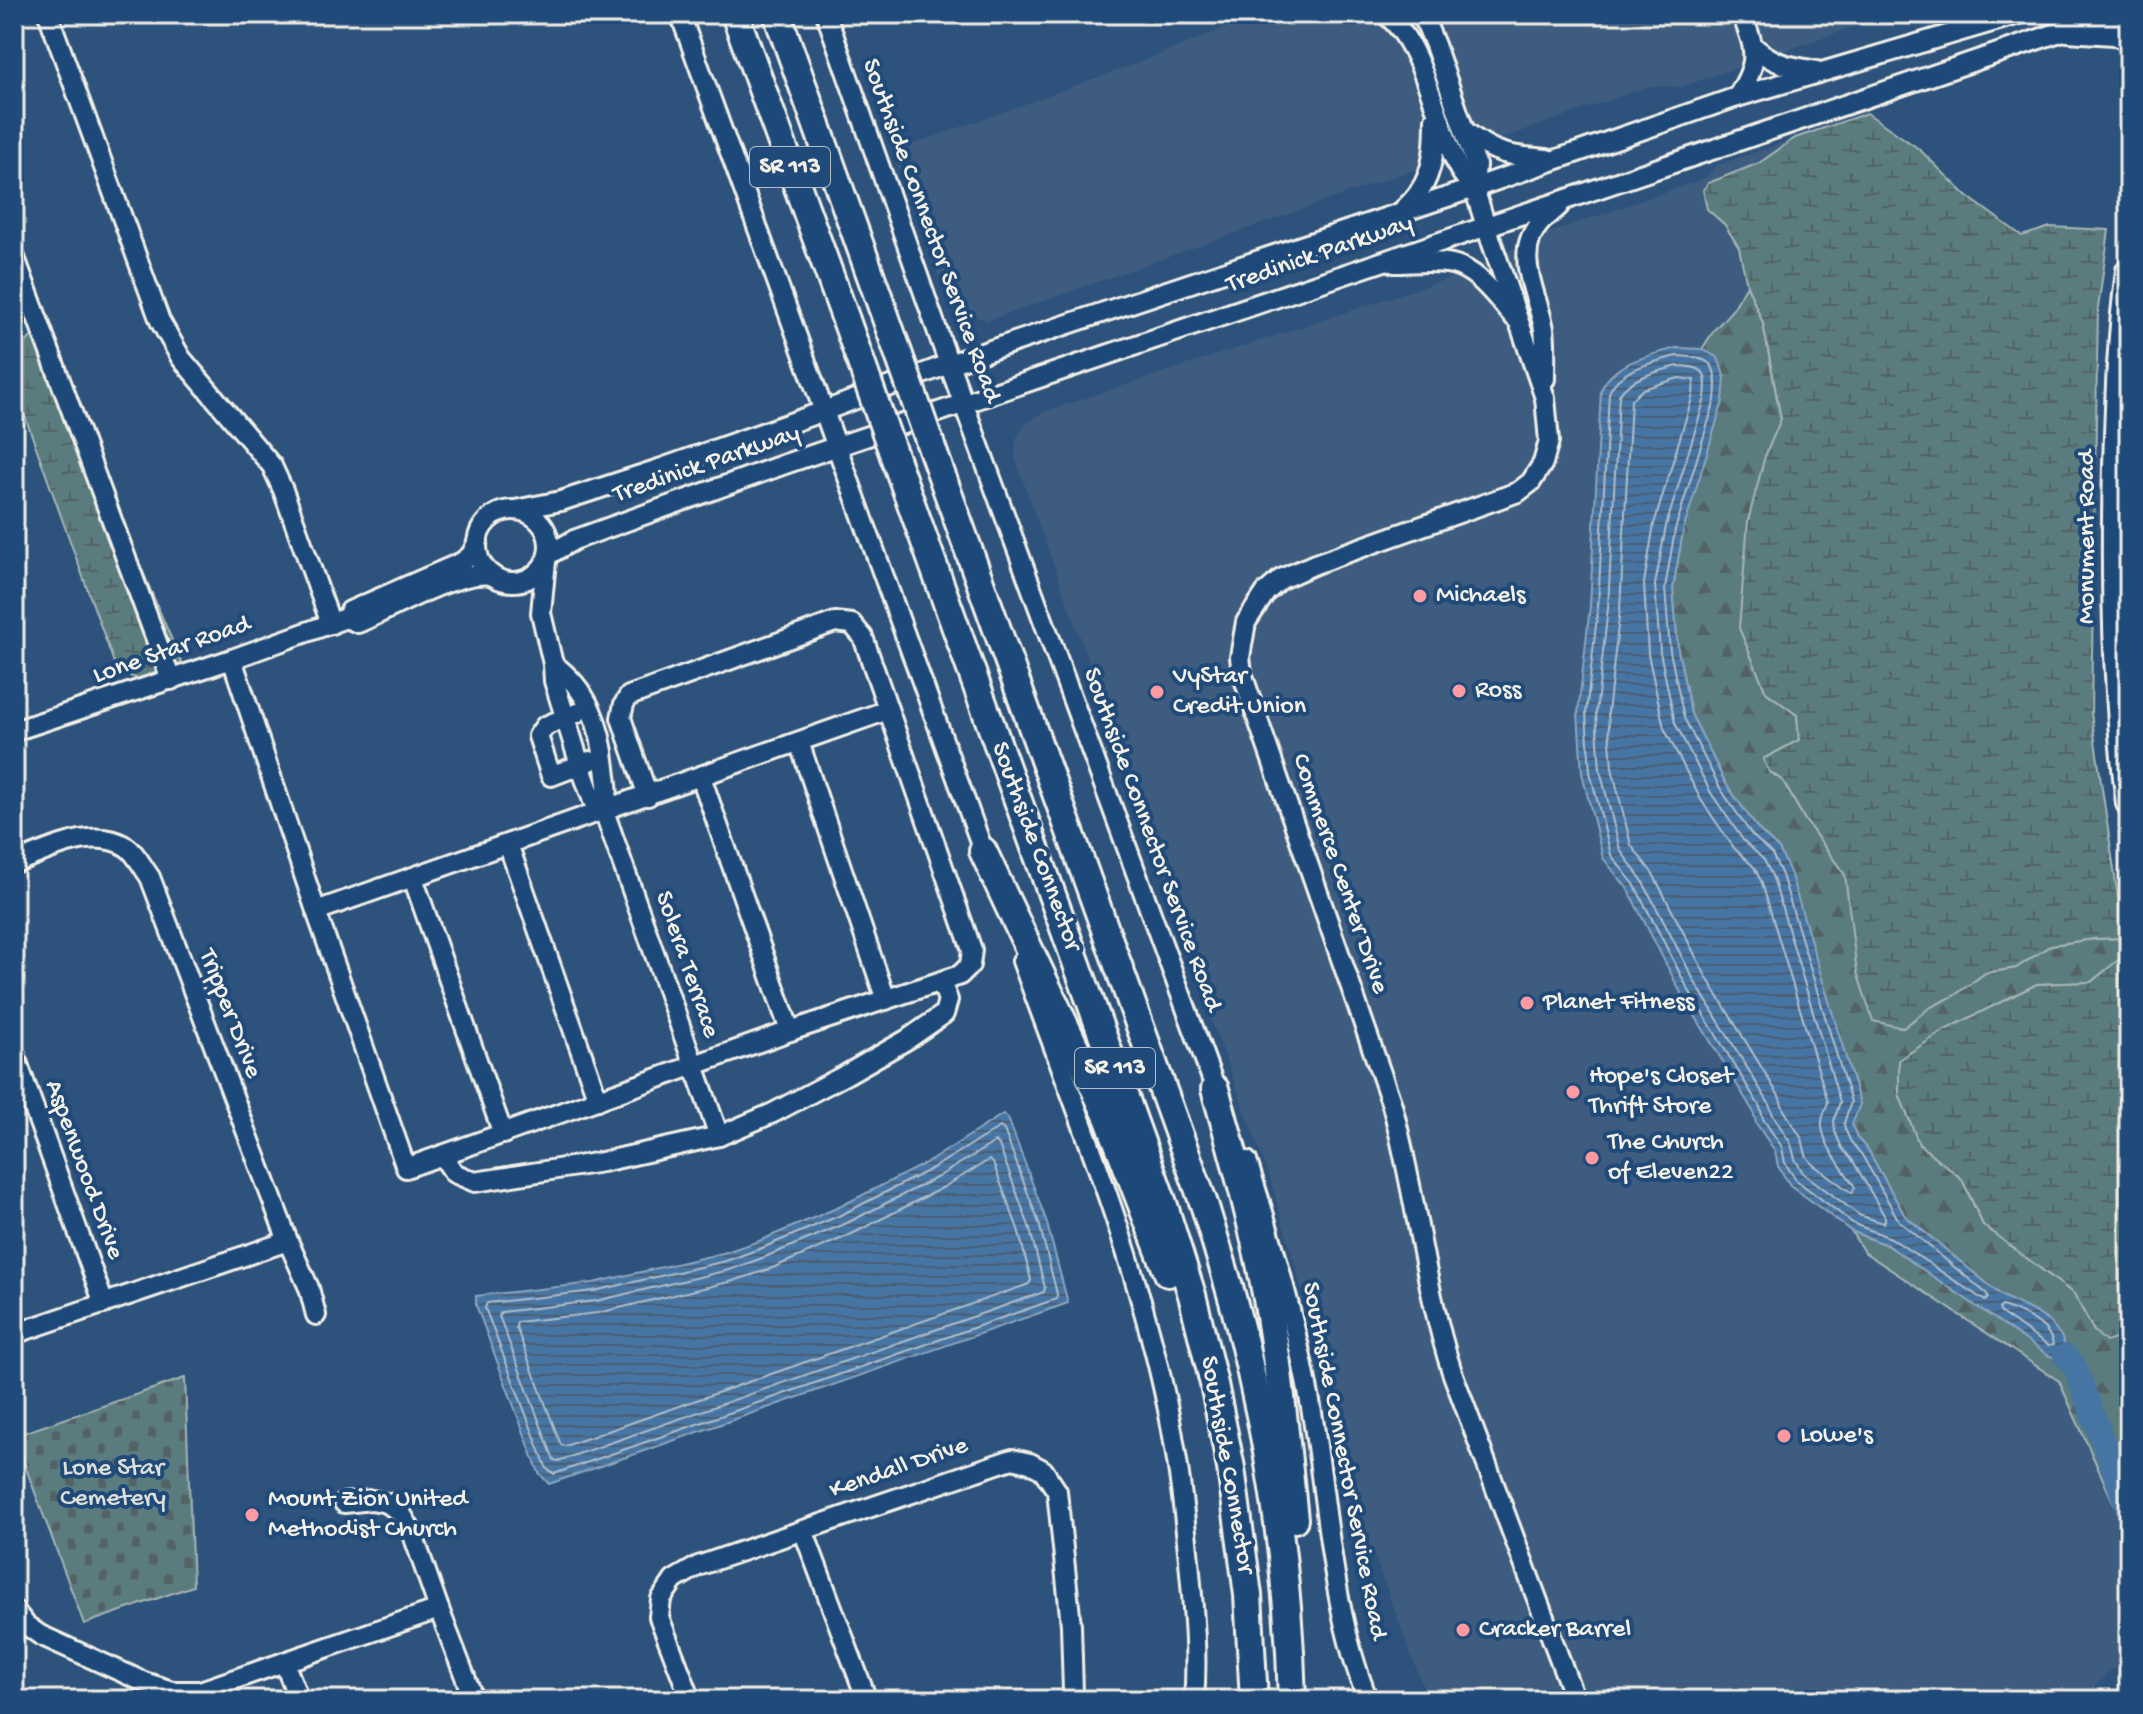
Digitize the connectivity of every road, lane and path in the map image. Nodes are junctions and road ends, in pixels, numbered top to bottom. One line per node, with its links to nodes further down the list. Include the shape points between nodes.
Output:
1 (48, 14): 40 (street, via 160,321 181,358 272,466)
2 (680, 14): 33 (street)
3 (735, 14): 78 (highway, Southside Connector / SR 113, bridge, via 1164,1206 1192,1295 1231,1468)
4 (777, 14): 81 (highway, Southside Connector / SR 113, bridge, via 1205,1207 1253,1379 1276,1506)
5 (826, 14): 29 (street, Southside Connector Service Road)
6 (1385, 14): 18 (street, Commerce Center Drive, via 1405,36)
7 (1422, 14): 14 (street, Commerce Center Drive)
8 (1434, 14): 14 (street)
9 (1742, 14): 15 (street)
10 (2019, 14): 16 (street, Tredinick Parkway)
11 (2113, 14): 12 (street, Tredinick Parkway)
12 (2068, 29): 13 (main road); 22 (street, Tredinick Parkway)
13 (2129, 38)
14 (1435, 45): 19 (street, Commerce Center Drive)
15 (1754, 47): 16 (street, via 1779,64); 17 (street, via 1750,76)
16 (1820, 72): 17 (street, Tredinick Parkway)
17 (1737, 97): 20 (street, Tredinick Parkway)
18 (1435, 108): 21 (street, Commerce Center Drive, via 1460,171); 23 (street, via 1430,170 1420,192)
19 (1465, 131): 20 (street, via 1495,151); 21 (street, Commerce Center Drive, via 1476,165)
20 (1556, 160): 21 (street, Tredinick Parkway)
21 (1474, 188): 23 (street, Tredinick Parkway); 24 (street, Commerce Center Drive)
22 (1568, 198): 24 (street, Tredinick Parkway); 30 (street, via 1540,222 1527,248 1544,330)
23 (1400, 213): 29 (street, Tredinick Parkway)
24 (1486, 226): 26 (street, Tredinick Parkway); 28 (street, Commerce Center Drive)
25 (14, 255): 43 (street)
26 (1377, 263): 28 (street, via 1453,264 1465,269); 31 (street, Tredinick Parkway)
27 (2129, 271): 32 (main road, Monument Road)
28 (1520, 323): 30 (street, Commerce Center Drive)
29 (949, 364): 31 (street, Southside Connector Service Road); 33 (street, Tredinick Parkway)
30 (1545, 398): 90 (street, Commerce Center Drive, via 1549,441 1531,482 1518,492 1281,579 1246,622 1240,657 1392,1105 1439,1333)
31 (963, 403): 34 (street, Tredinick Parkway); 65 (street, Southside Connector Service Road)
32 (2123, 410): 53 (main road, Monument Road, via 2114,566)
33 (824, 411): 34 (street); 35 (street, Tredinick Parkway, via 561,501)
34 (837, 447): 37 (street, Tredinick Parkway, via 574,540); 56 (street)
35 (515, 510): 36 (street, via 492,517); 37 (street, via 542,524)
36 (478, 541): 38 (street, via 480,560); 40 (street, Lone Star Road, via 462,562)
37 (547, 557): 38 (street, via 528,579); 39 (street, Solera Terrace)
38 (501, 578): 39 (street, via 521,590); 40 (street, Lone Star Road, via 482,573 461,577 358,623)
39 (541, 613): 42 (street, Solera Terrace)
40 (338, 621): 41 (street, Lone Star Road)
41 (232, 659): 43 (street, Lone Star Road); 59 (street)
42 (553, 664): 44 (street, Solera Terrace, via 567,674); 46 (street, Solera Terrace)
43 (171, 680): 47 (street, Lone Star Road)
44 (590, 709): 46 (street); 49 (street, Solera Terrace)
45 (888, 710): 48 (street); 52 (street, via 863,637 852,624 835,622 629,696 621,718); 60 (street, via 972,950 970,965)
46 (560, 719): 50 (street, Solera Terrace); 50 (street, via 538,736 551,776)
47 (14, 731)
48 (799, 742): 51 (street); 61 (street)
49 (604, 756): 50 (street); 54 (street, Solera Terrace, via 609,796)
50 (575, 767): 54 (street, Solera Terrace)
51 (701, 777): 52 (street); 62 (street)
52 (648, 796): 54 (street)
53 (2129, 803)
54 (604, 811): 55 (street); 64 (street, Solera Terrace)
55 (508, 844): 58 (street); 66 (street)
56 (983, 851): 78 (highway, via 1108,1117 1165,1264 1211,1421); 87 (street, via 1108,1199 1168,1406 1196,1640)
57 (14, 863): 70 (street, Tripper Drive, via 100,837 129,848 136,857 150,877)
58 (413, 878): 59 (street); 67 (street)
59 (316, 911): 69 (street, via 406,1168)
60 (941, 982): 61 (street); 68 (street, via 948,1000 944,1014 908,1039 773,1113)
61 (886, 1000): 62 (street)
62 (790, 1031): 64 (street)
63 (14, 1053): 71 (street, Aspenwood Drive)
64 (694, 1066): 66 (street); 68 (street, Solera Terrace)
65 (1215, 1089): 81 (highway, via 1255,1239 1280,1392 1299,1582); 89 (street, Southside Connector Service Road, via 1244,1153 1287,1297 1309,1397 1343,1619)
66 (598, 1100): 67 (street)
67 (503, 1134): 69 (street)
68 (719, 1136): 69 (street, via 475,1182 454,1173)
69 (442, 1155)
70 (288, 1241): 71 (street); 72 (street, Tripper Drive)
71 (104, 1304): 73 (street)
72 (316, 1315)
73 (14, 1334)
74 (344, 1503): 76 (street, via 372,1500 401,1513)
75 (803, 1530): 84 (street, Kendall Drive, via 698,1566 674,1580 661,1599 659,1617); 85 (street); 86 (street, Kendall Drive, via 1012,1459 1043,1470 1057,1491 1071,1625)
76 (439, 1609): 79 (street); 83 (street)
77 (14, 1610): 80 (street, via 40,1635)
78 (1252, 1651): 88 (highway, Southside Connector / SR 113)
79 (284, 1662): 80 (street, via 200,1691); 82 (street)
80 (140, 1691)
81 (1292, 1691)
82 (299, 1700)
83 (474, 1700)
84 (691, 1700)
85 (867, 1700)
86 (1071, 1700)
87 (1194, 1700)
88 (1254, 1700)
89 (1368, 1700)
90 (1575, 1700)

